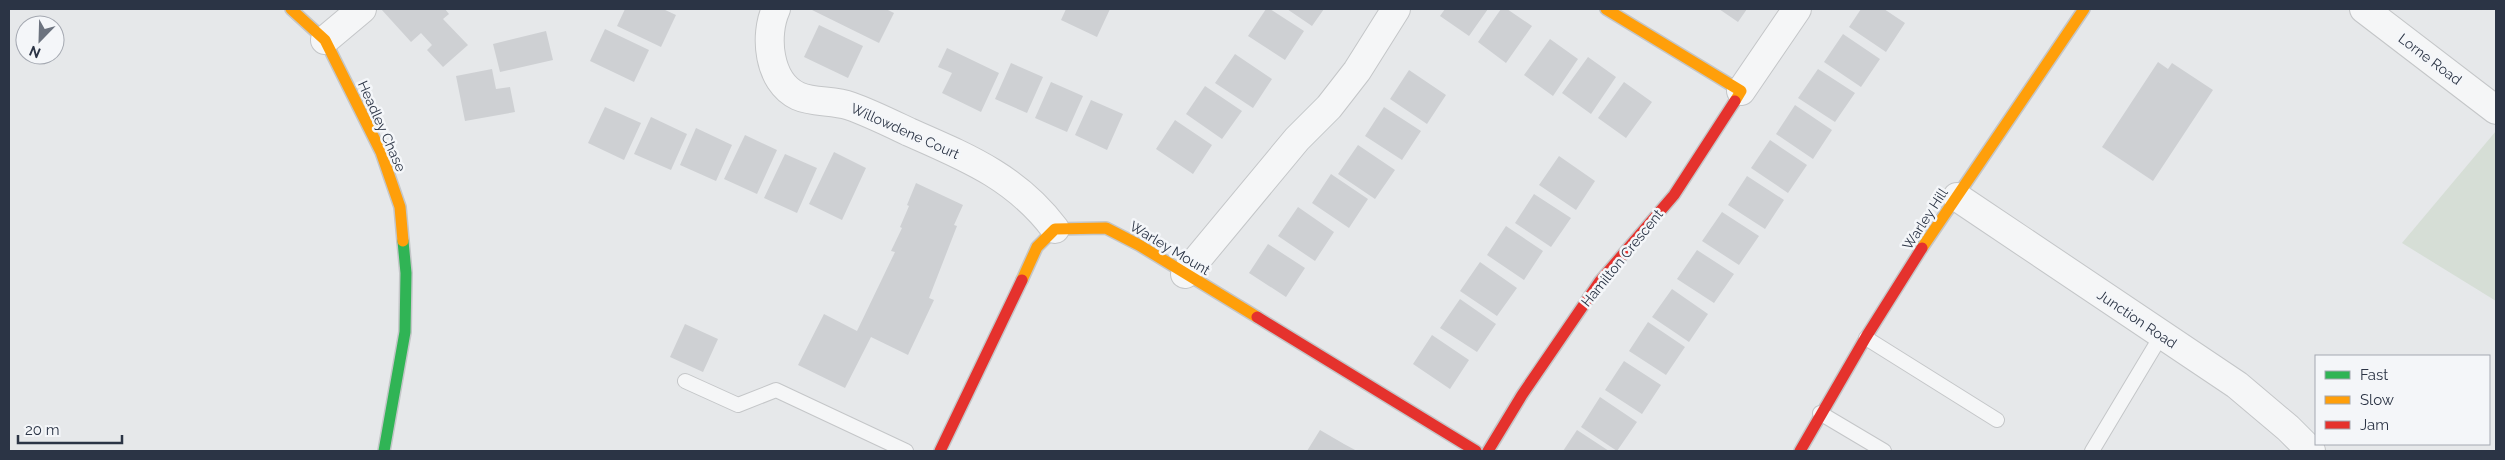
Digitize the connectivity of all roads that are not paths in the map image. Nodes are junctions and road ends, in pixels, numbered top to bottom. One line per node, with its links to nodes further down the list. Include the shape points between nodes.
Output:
1 (291, 9): 9 (street, Headley Chase)
2 (362, 9): 9 (street)
3 (776, 9): 13 (street, Willowdene Court, via 770,21 770,53 779,79 798,96 849,106 977,162 1028,197)
4 (1396, 9): 14 (street, via 1357,71 1329,107 1297,139)
5 (1606, 9): 10 (street)
6 (1797, 9): 10 (street, Hamilton Crescent)
7 (2084, 9): 12 (street, Warley Hill)
8 (2364, 9): 11 (street, Lorne Road)
9 (324, 40): 20 (street, Headley Chase, via 381,152 400,207 406,273 405,332)
10 (1741, 91): 24 (street, Hamilton Crescent, via 1674,195 1600,282 1522,395)
11 (2496, 110)
12 (1957, 197): 15 (street, Junction Road); 16 (street, Warley Hill)
13 (1055, 229): 14 (street, Warley Mount, via 1106,228); 22 (street, via 1037,246)
14 (1185, 274): 23 (street, Warley Mount)
15 (2161, 336): 27 (lane); 28 (street, Junction Road, via 2237,385)
16 (1866, 338): 18 (street, Warley Hill); 19 (lane)
17 (685, 381): 21 (lane, via 738,405 776,390)
18 (1820, 413): 25 (street, Warley Hill); 26 (lane)
19 (1996, 420)
20 (384, 451)
21 (906, 451)
22 (940, 451)
23 (1476, 451)
24 (1488, 451)
25 (1800, 451)
26 (1884, 451)
27 (2092, 451)
28 (2310, 451)

